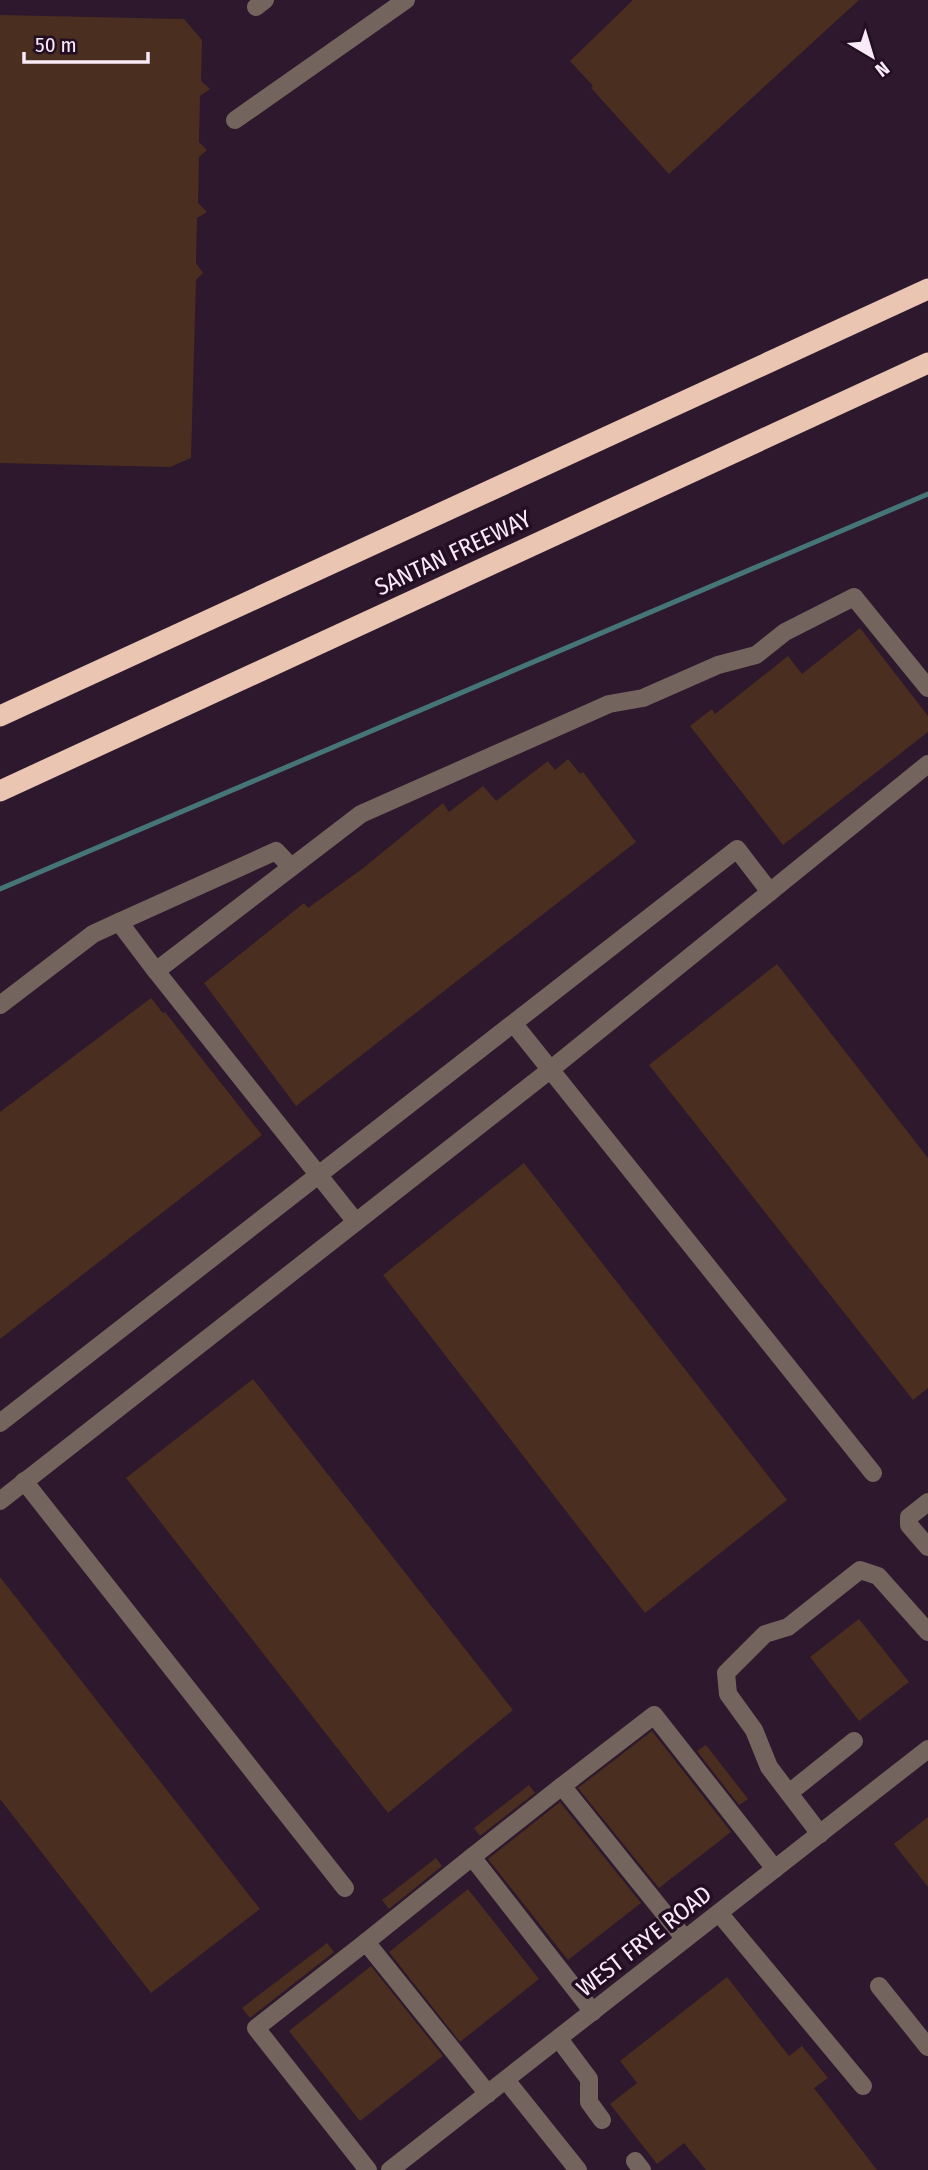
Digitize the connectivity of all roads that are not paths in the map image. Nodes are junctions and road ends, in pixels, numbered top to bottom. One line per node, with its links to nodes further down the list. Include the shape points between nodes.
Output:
1 (406, 0): 2 (street)
2 (235, 120)
3 (928, 289): 6 (highway, SANTAN FREEWAY)
4 (926, 365): 8 (highway, SANTAN FREEWAY)
5 (928, 688): 9 (street, via 854,597 785,632 756,655 718,665 643,698 609,705 361,814)
6 (0, 716)
7 (928, 764): 10 (street)
8 (0, 791)
9 (291, 867): 11 (street, via 276,850); 12 (street)
10 (770, 892): 14 (street, via 737,849); 15 (street)
11 (119, 922): 12 (street); 13 (street, via 93,934)
12 (156, 971): 16 (street)
13 (0, 1005)
14 (514, 1024): 15 (street); 16 (street)
15 (550, 1070): 17 (street); 19 (street)
16 (320, 1176): 17 (street); 18 (street)
17 (356, 1222): 20 (street)
18 (0, 1423)
19 (873, 1473)
20 (24, 1481): 21 (street); 32 (street)
21 (0, 1501)
22 (928, 1502): 23 (street, via 909,1517 909,1525)
23 (928, 1546)
24 (928, 1632): 28 (street, via 877,1576 860,1570 789,1627 765,1634 726,1674 729,1694 754,1730 769,1767)
25 (854, 1741): 28 (street)
26 (928, 1749): 29 (street, WEST FRYE ROAD)
27 (562, 1786): 30 (street); 31 (street, via 654,1715); 34 (street)
28 (789, 1793): 29 (street)
29 (820, 1833): 31 (street, WEST FRYE ROAD)
30 (472, 1857): 35 (street); 37 (street)
31 (775, 1869): 33 (street, WEST FRYE ROAD)
32 (345, 1888)
33 (719, 1913): 34 (street, WEST FRYE ROAD); 41 (street)
34 (685, 1940): 37 (street, WEST FRYE ROAD)
35 (366, 1942): 42 (street); 44 (street, via 256,2028)
36 (879, 1986): 39 (street)
37 (593, 2011): 38 (street, WEST FRYE ROAD)
38 (559, 2039): 40 (street, WEST FRYE ROAD); 43 (street, via 589,2079 589,2102)
39 (928, 2047)
40 (506, 2080): 42 (street, WEST FRYE ROAD); 46 (street)
41 (863, 2086)
42 (488, 2094): 45 (street, WEST FRYE ROAD)
43 (603, 2120)
44 (368, 2170)
45 (390, 2170)
46 (578, 2170)

